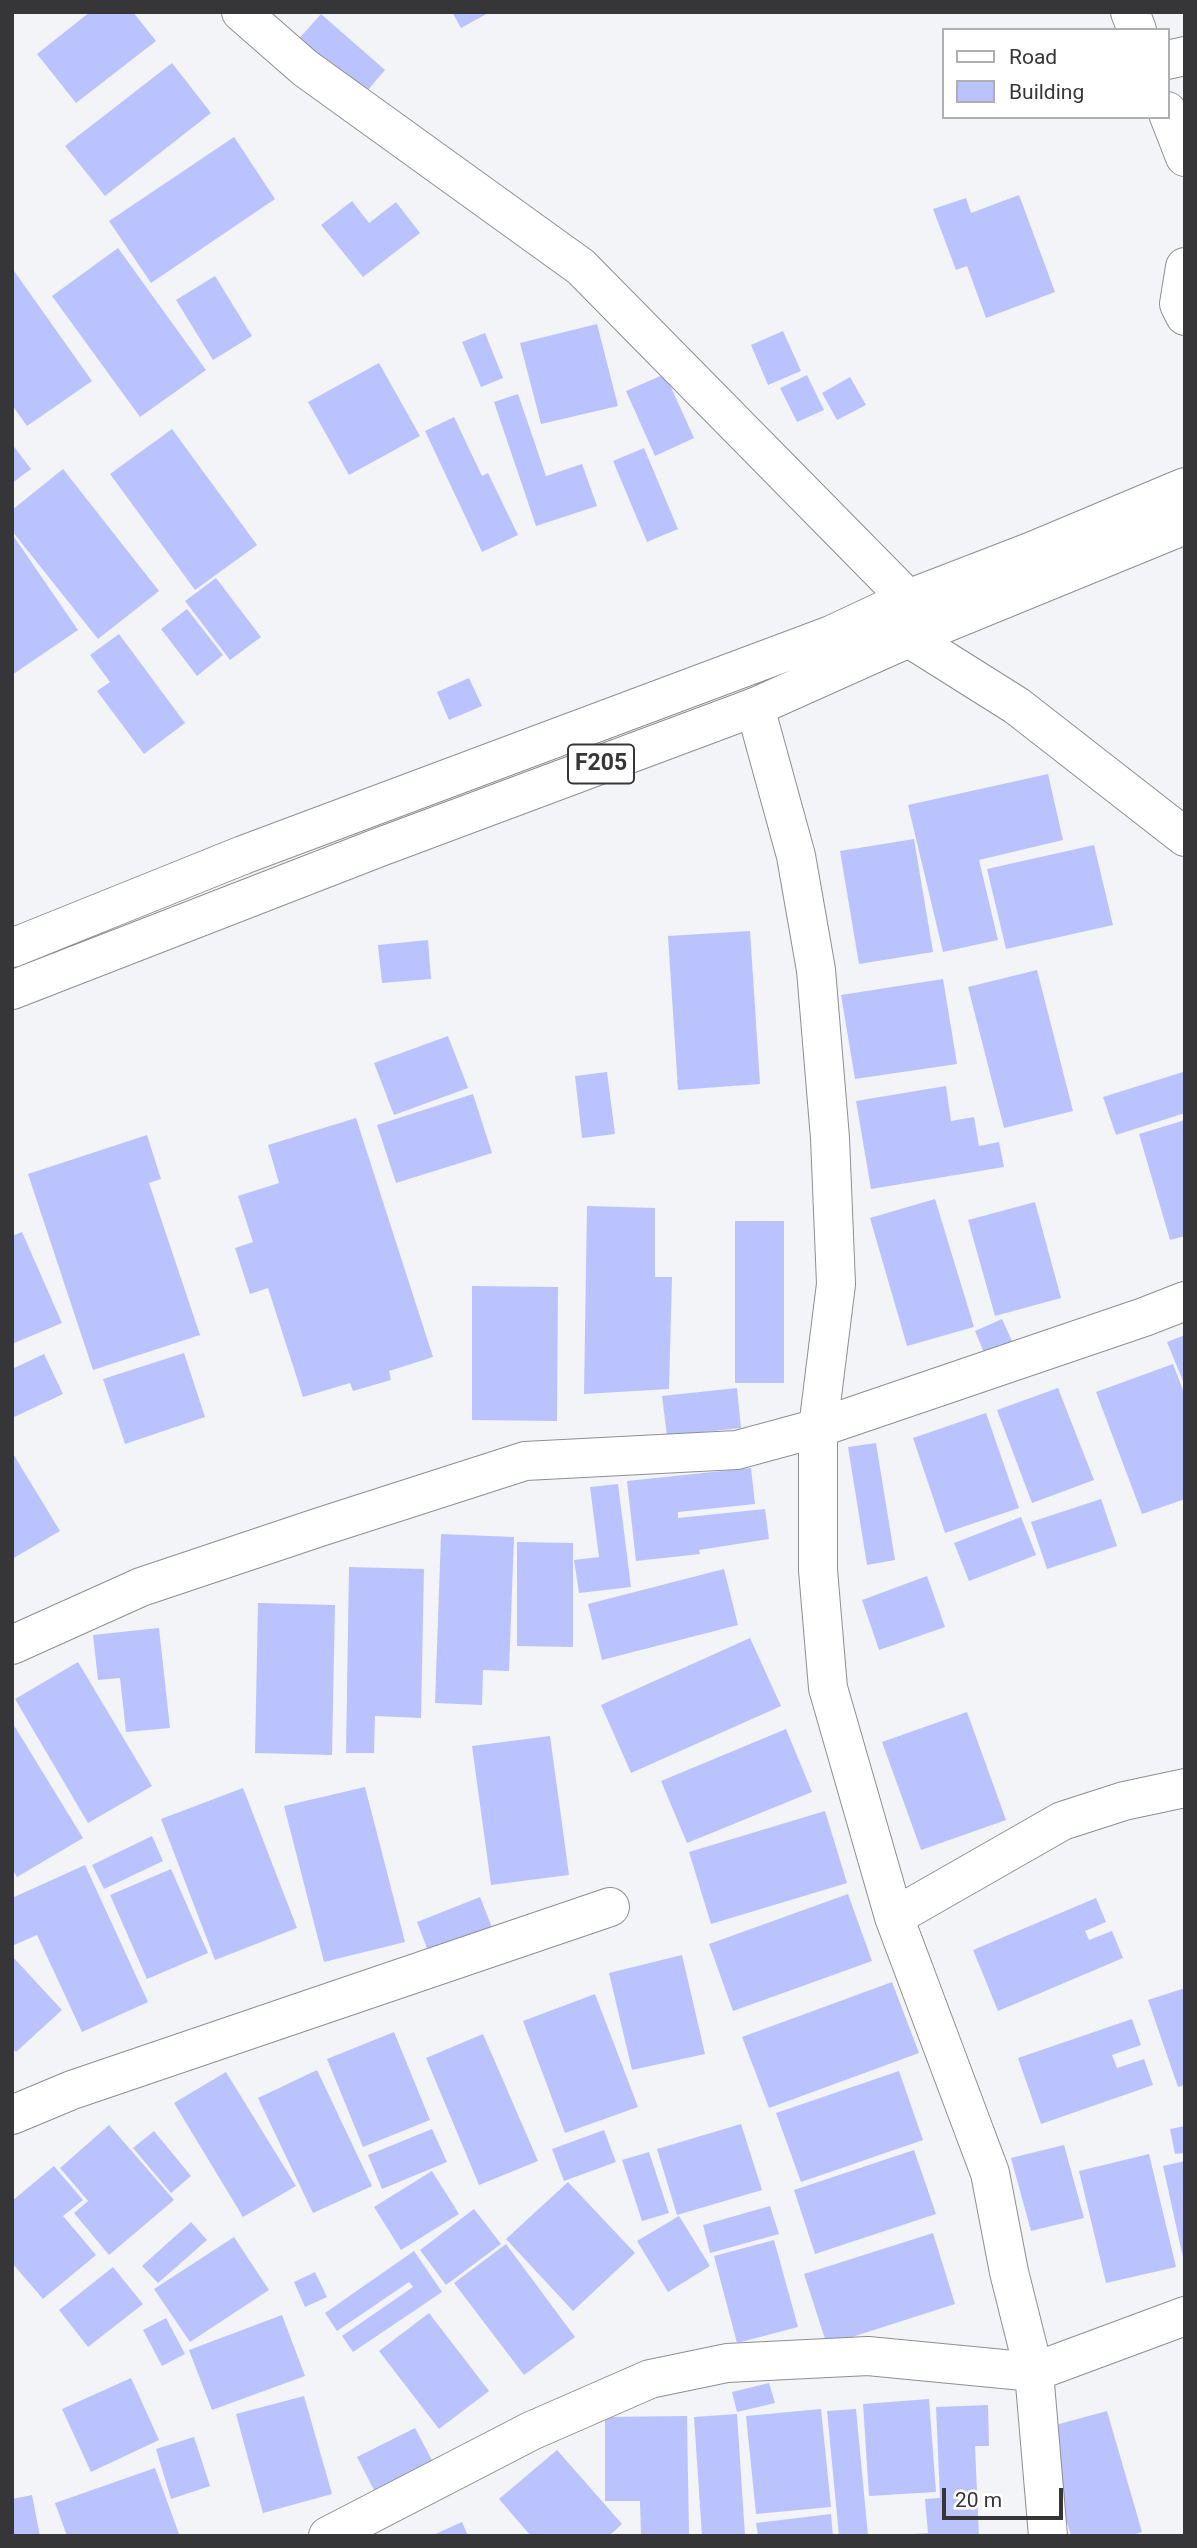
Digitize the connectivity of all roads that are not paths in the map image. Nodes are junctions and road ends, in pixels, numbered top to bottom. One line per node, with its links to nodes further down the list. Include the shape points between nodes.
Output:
1 (241, 12): 8 (street, via 305,68 581,267)
2 (1169, 116): 3 (street)
3 (1185, 157)
4 (1185, 267): 5 (street, via 1179,304)
5 (1185, 316)
6 (1185, 487): 8 (street, F205)
7 (1185, 525): 9 (street, F205)
8 (908, 599): 12 (street, F205, via 831,635 243,855)
9 (909, 638): 10 (street, F205); 11 (street, via 1017,706)
10 (755, 707): 13 (street, F205); 15 (street, via 796,856 817,983 831,1138 836,1284)
11 (1185, 837)
12 (12, 948)
13 (12, 990)
14 (1185, 1301): 15 (street)
15 (818, 1428): 16 (street, via 737,1450 526,1461 141,1587); 19 (street, via 818,1570 828,1688)
16 (12, 1645)
17 (1185, 1788): 19 (street, via 1062,1821)
18 (610, 1907): 20 (street, via 72,2090)
19 (894, 1917): 22 (street, via 990,2174)
20 (12, 2115)
21 (1185, 2316): 22 (street)
22 (1034, 2372): 23 (street, via 868,2356 727,2362 650,2379 531,2431); 24 (street)
23 (328, 2536)
24 (1048, 2536)

